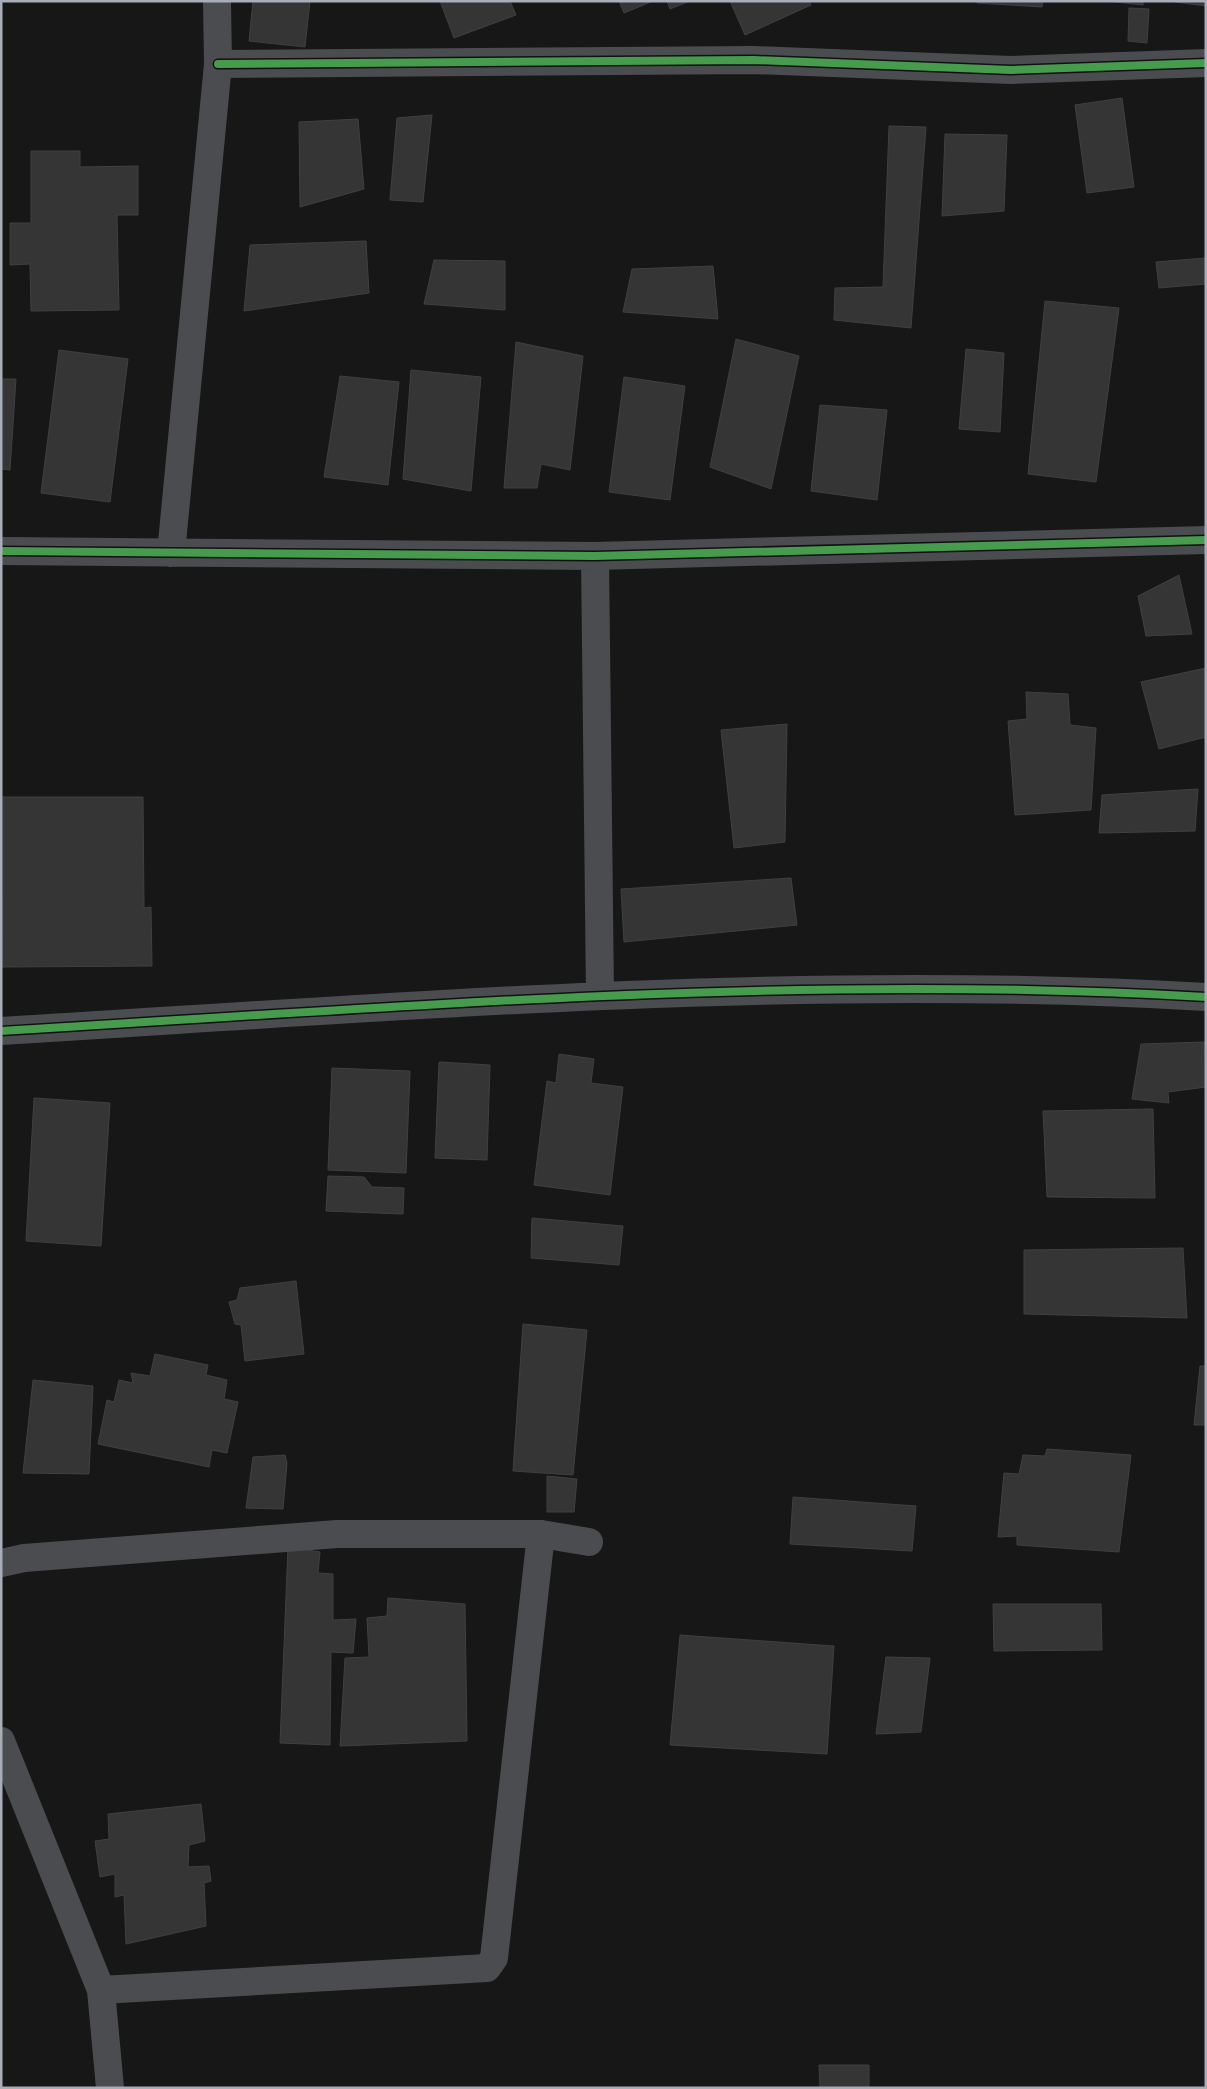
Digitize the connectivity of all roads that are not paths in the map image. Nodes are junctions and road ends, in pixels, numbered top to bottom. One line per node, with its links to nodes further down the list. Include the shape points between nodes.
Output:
1 (217, 1): 3 (street)
2 (1206, 63): 3 (street, via 1011,70 754,60)
3 (218, 64): 6 (street)
4 (1206, 540): 7 (street)
5 (1, 551): 6 (street)
6 (171, 553): 7 (street)
7 (595, 556): 8 (street)
8 (600, 995): 9 (street, via 912,988); 10 (street)
9 (1206, 997)
10 (1, 1031)
11 (541, 1534): 12 (street); 13 (street, via 337,1534 24,1558); 15 (street, via 494,1958 487,1968)
12 (589, 1542)
13 (1, 1563)
14 (1, 1741): 15 (street)
15 (101, 1990): 16 (street)
16 (110, 2088)

